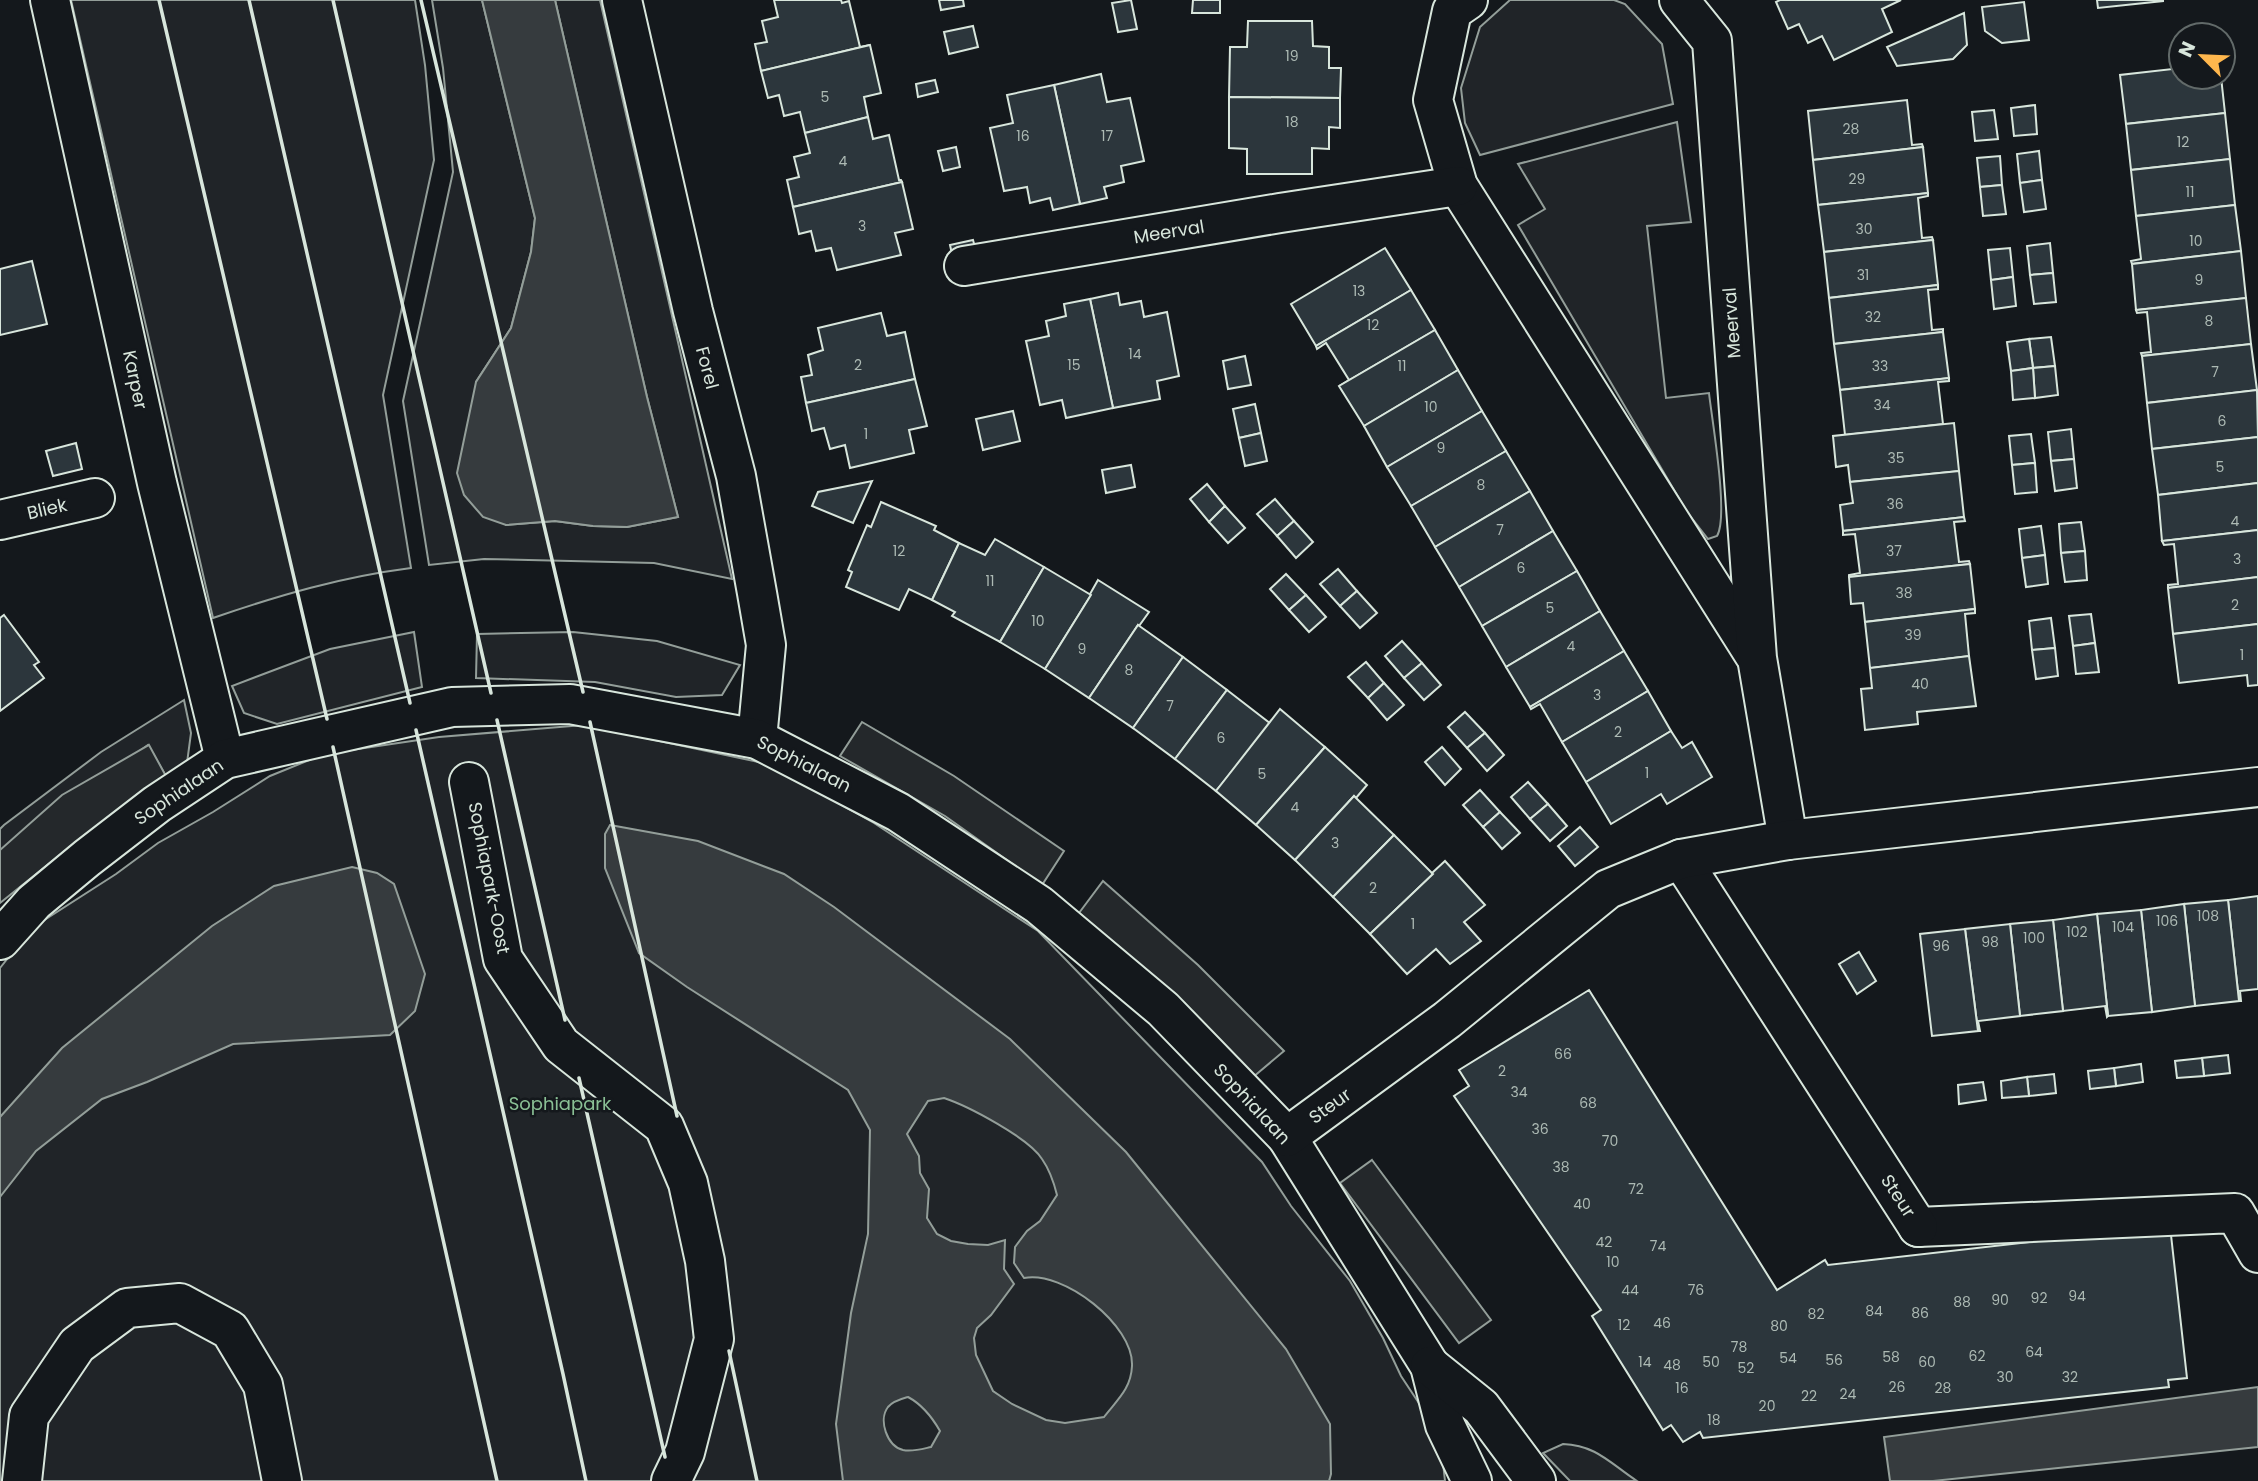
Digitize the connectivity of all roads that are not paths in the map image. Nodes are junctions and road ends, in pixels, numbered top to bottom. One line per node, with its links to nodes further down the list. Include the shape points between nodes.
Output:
1 (50, 0): 11 (street, Karper, via 157,483)
2 (622, 0): 10 (street, Forel, via 736,476 766,645)
3 (1468, 0): 5 (street, Meerval, via 1452,11 1433,100)
4 (1679, 0): 9 (street, Meerval, via 1712,41)
5 (1458, 186): 6 (street, Meerval); 9 (street, Meerval)
6 (964, 266)
7 (95, 498): 8 (street, Bliek)
8 (0, 520)
9 (1757, 659): 14 (street, Meerval)
10 (757, 738): 11 (street, Sophialaan, via 570,704 452,706); 17 (street, Sophialaan, via 898,812 1039,905 1163,1009)
11 (225, 759): 16 (street, Sophialaan, via 87,858 34,902)
12 (469, 782): 22 (street, Sophiapark-Oost, via 503,958 561,1045 664,1126 688,1183 705,1261 714,1339 685,1452)
13 (2258, 787): 14 (street, Steur)
14 (1788, 840): 15 (street, Steur)
15 (1681, 859): 17 (street, Steur, via 1608,890 1447,1020); 18 (street, Steur, via 1918,1227 2235,1213)
16 (0, 940)
17 (1287, 1137): 19 (street, Sophialaan)
18 (2258, 1253)
19 (1430, 1366): 23 (street, Sophialaan, via 1445,1425); 24 (street, Sophialaan, via 1481,1407)
20 (22, 1481): 21 (street, via 29,1416 77,1345 127,1308 180,1303 230,1330 263,1385)
21 (282, 1481)
22 (671, 1481)
23 (1472, 1481)
24 (1536, 1481)

